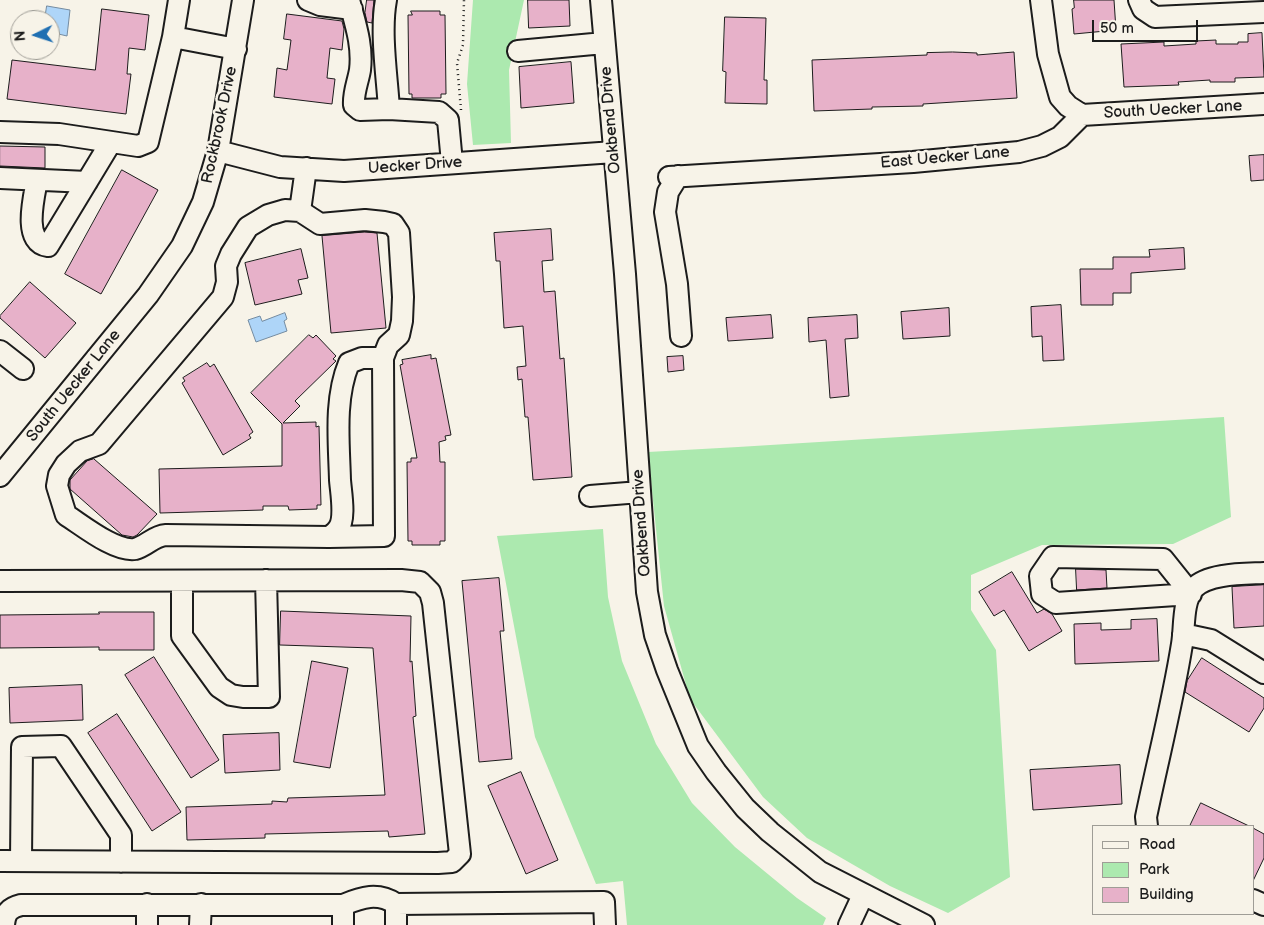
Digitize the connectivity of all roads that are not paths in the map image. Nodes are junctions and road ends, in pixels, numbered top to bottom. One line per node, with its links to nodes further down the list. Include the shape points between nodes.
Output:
1 (179, 0): 10 (street)
2 (243, 0): 12 (street, Rockbrook Drive)
3 (308, 0): 7 (street, via 320,5)
4 (386, 0): 15 (street)
5 (601, 0): 11 (street, Oakbend Drive)
6 (1041, 0): 16 (street, via 1048,54 1060,97)
7 (350, 4): 15 (street, via 357,25 360,52 354,105 360,110)
8 (1144, 7): 9 (street, via 1155,17 1162,18)
9 (1264, 12)
10 (173, 37): 12 (street); 18 (street, via 148,142 138,146)
11 (604, 43): 13 (street); 20 (street, Oakbend Drive)
12 (236, 49): 19 (street, Rockbrook Drive)
13 (518, 51)
14 (1264, 104): 16 (street, South Uecker Lane)
15 (389, 109): 21 (street, via 439,112 448,120)
16 (1082, 115): 28 (street, East Uecker Lane, via 1060,137 1019,152 913,162 674,176 665,212 677,284)
17 (0, 132): 18 (street, via 59,134)
18 (111, 142): 25 (street)
19 (218, 151): 22 (street, Uecker Drive, via 280,167); 27 (street, Rockbrook Drive, via 203,202 182,246)
20 (614, 152): 21 (street, Uecker Drive); 33 (street, Oakbend Drive)
21 (452, 163): 22 (street, Uecker Drive, via 344,171)
22 (306, 168): 26 (street)
23 (0, 178): 24 (street)
24 (37, 180): 25 (street); 25 (street, via 33,233 41,245 48,246)
25 (87, 182)
26 (300, 211): 30 (street, via 320,224 365,220 384,222 393,224 399,233 402,320 398,335 388,345); 35 (street, via 285,210 268,215 248,227 226,266 227,282 223,297 99,444 80,450 66,464 58,474 57,486 66,515 116,546 134,549 166,535)
27 (148, 295): 32 (street, South Uecker Lane)
28 (681, 336)
29 (0, 351): 31 (street)
30 (383, 358): 35 (street, via 362,358 349,363 343,379 340,398 342,511 339,529); 35 (street, via 384,536)
31 (23, 369)
32 (0, 476)
33 (640, 492): 34 (street); 47 (street, Oakbend Drive, via 647,592 655,635 698,746 745,808 770,832 820,872)
34 (590, 496)
35 (329, 537)
36 (1264, 572): 40 (street, via 1218,577 1196,587)
37 (266, 580): 39 (street); 39 (street, via 269,696 244,697 231,695 219,687 182,636); 46 (street, via 401,580 420,582 430,592 460,854 452,862 438,863)
38 (0, 581): 39 (street)
39 (182, 581)
40 (1191, 594): 40 (street, via 1163,559 1053,557 1040,576 1042,594 1056,603); 41 (street)
41 (1183, 634): 42 (street, via 1211,640); 43 (street)
42 (1264, 673)
43 (1147, 825)
44 (0, 861): 45 (street)
45 (22, 861): 46 (street); 46 (street, via 22,747 61,746 121,835)
46 (121, 862)
47 (863, 894): 58 (street); 59 (street, Oakbend Drive)
48 (147, 904): 49 (street); 52 (street, via 21,905 11,908 4,917); 53 (street)
49 (201, 904): 51 (street); 54 (street)
50 (396, 904): 51 (street, via 382,896 366,897); 56 (street); 57 (street, via 604,902)
51 (343, 905): 55 (street)
52 (4, 925)
53 (148, 925)
54 (200, 925)
55 (343, 925)
56 (396, 925)
57 (605, 925)
58 (848, 925)
59 (924, 925)

